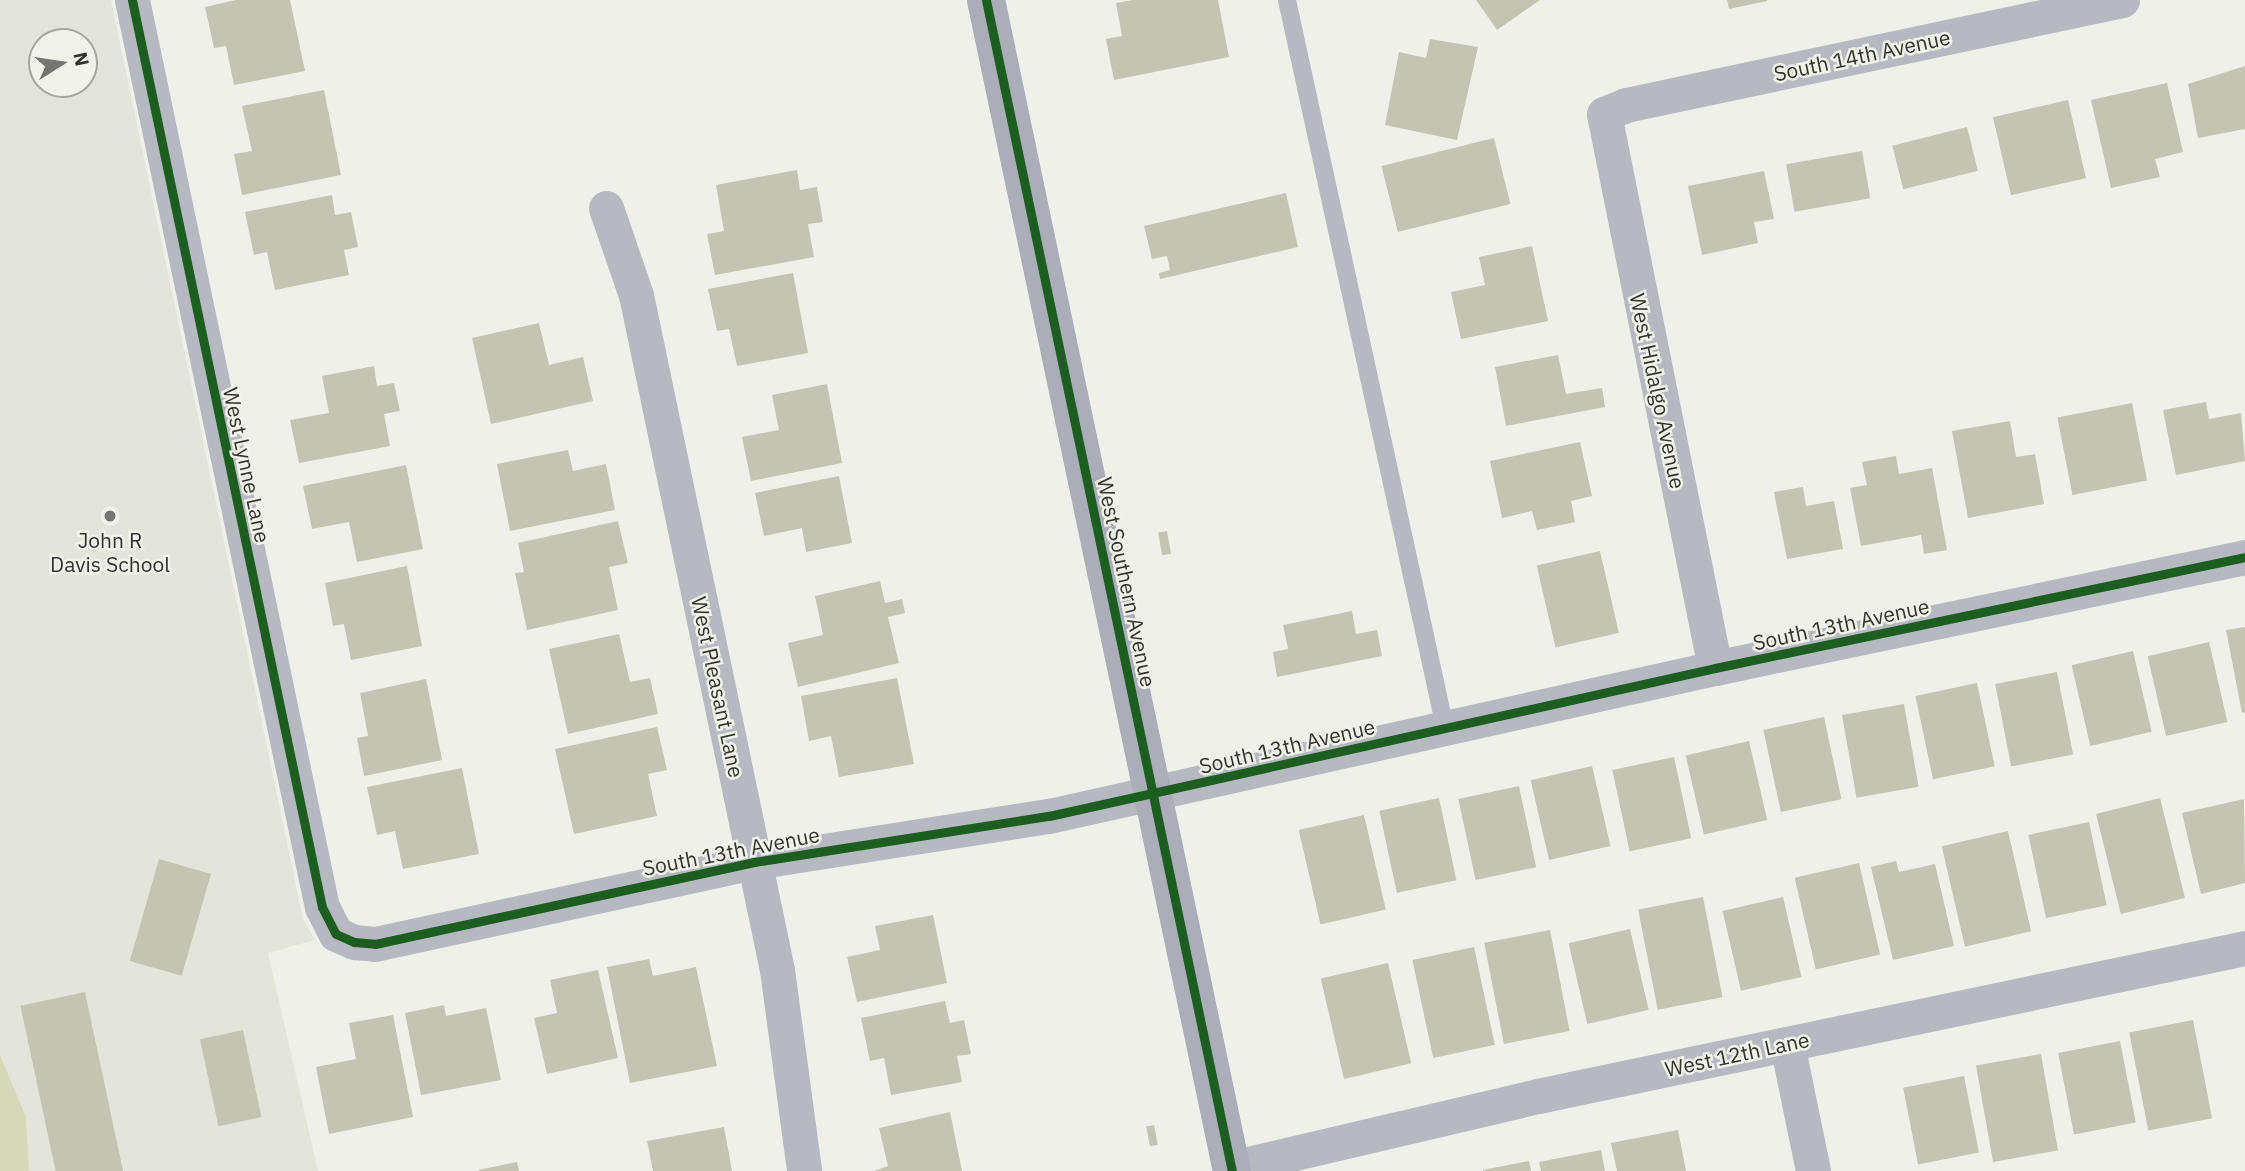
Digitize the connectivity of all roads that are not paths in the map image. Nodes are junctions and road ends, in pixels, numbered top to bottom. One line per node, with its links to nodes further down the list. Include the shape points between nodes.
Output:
1 (132, 0): 12 (street, West Lynne Lane, via 322,907)
2 (986, 0): 10 (main road, West Southern Avenue)
3 (1287, 0): 9 (lane)
4 (2122, 0): 5 (street, South 14th Avenue, via 1626,105)
5 (1604, 114): 8 (street, West Hidalgo Avenue)
6 (606, 208): 11 (street, West Pleasant Lane, via 636,295)
7 (2245, 557): 8 (street, South 13th Avenue)
8 (1715, 668): 9 (street, South 13th Avenue)
9 (1445, 729): 10 (street, South 13th Avenue)
10 (1154, 794): 11 (street, South 13th Avenue, via 1049,816); 15 (main road, West Southern Avenue)
11 (754, 862): 12 (street, South 13th Avenue, via 376,944); 16 (street, West Pleasant Lane, via 777,970)
12 (336, 934)
13 (2245, 948): 14 (street, West 12th Lane)
14 (1787, 1044): 15 (street, West 12th Lane); 17 (street)
15 (1232, 1169)
16 (804, 1171)
17 (1813, 1171)

